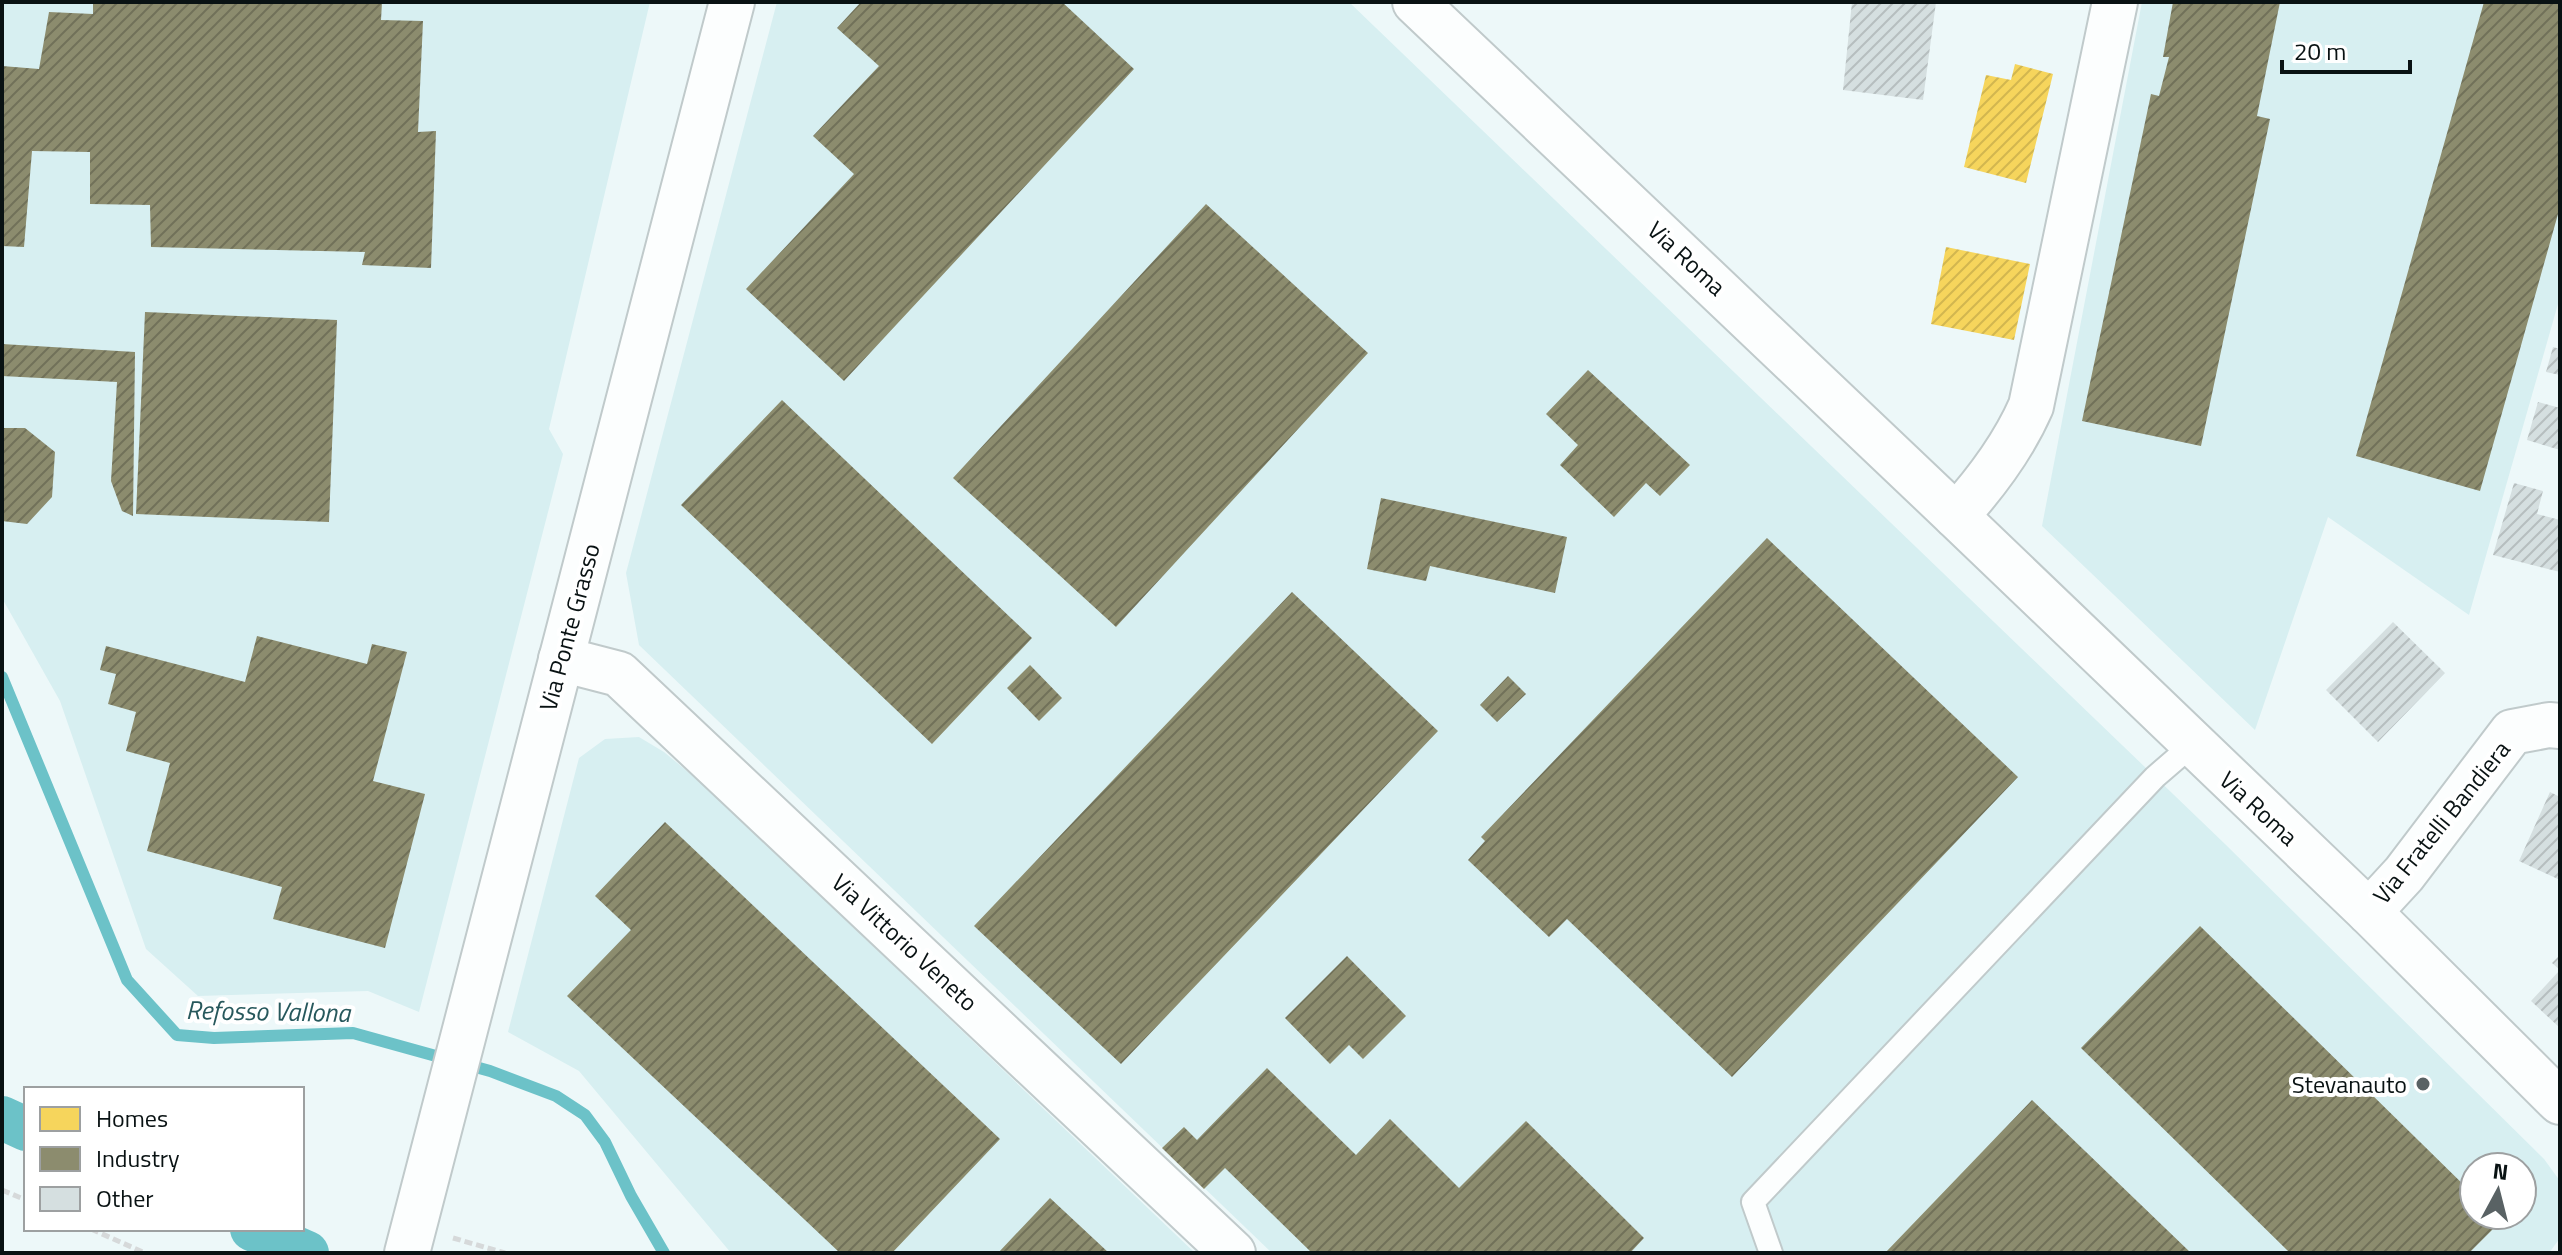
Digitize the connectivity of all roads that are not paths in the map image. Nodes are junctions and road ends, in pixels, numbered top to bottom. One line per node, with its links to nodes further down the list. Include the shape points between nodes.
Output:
1 (732, 2): 5 (street, Via Ponte Grasso)
2 (1415, 2): 4 (street, Via Roma)
3 (2115, 2): 4 (street, via 2031,406)
4 (1956, 516): 7 (street, Via Roma)
5 (561, 659): 10 (street, Via Ponte Grasso); 11 (street, Via Vittorio Veneto, via 619,674)
6 (2560, 726): 8 (street, Via Fratelli Bandiera, via 2512,732)
7 (2192, 745): 8 (street, Via Roma); 12 (lane, via 2144,788 1753,1202)
8 (2369, 912): 9 (street, Via Roma)
9 (2560, 1102)
10 (410, 1240)
11 (1233, 1253)
12 (1771, 1253)

